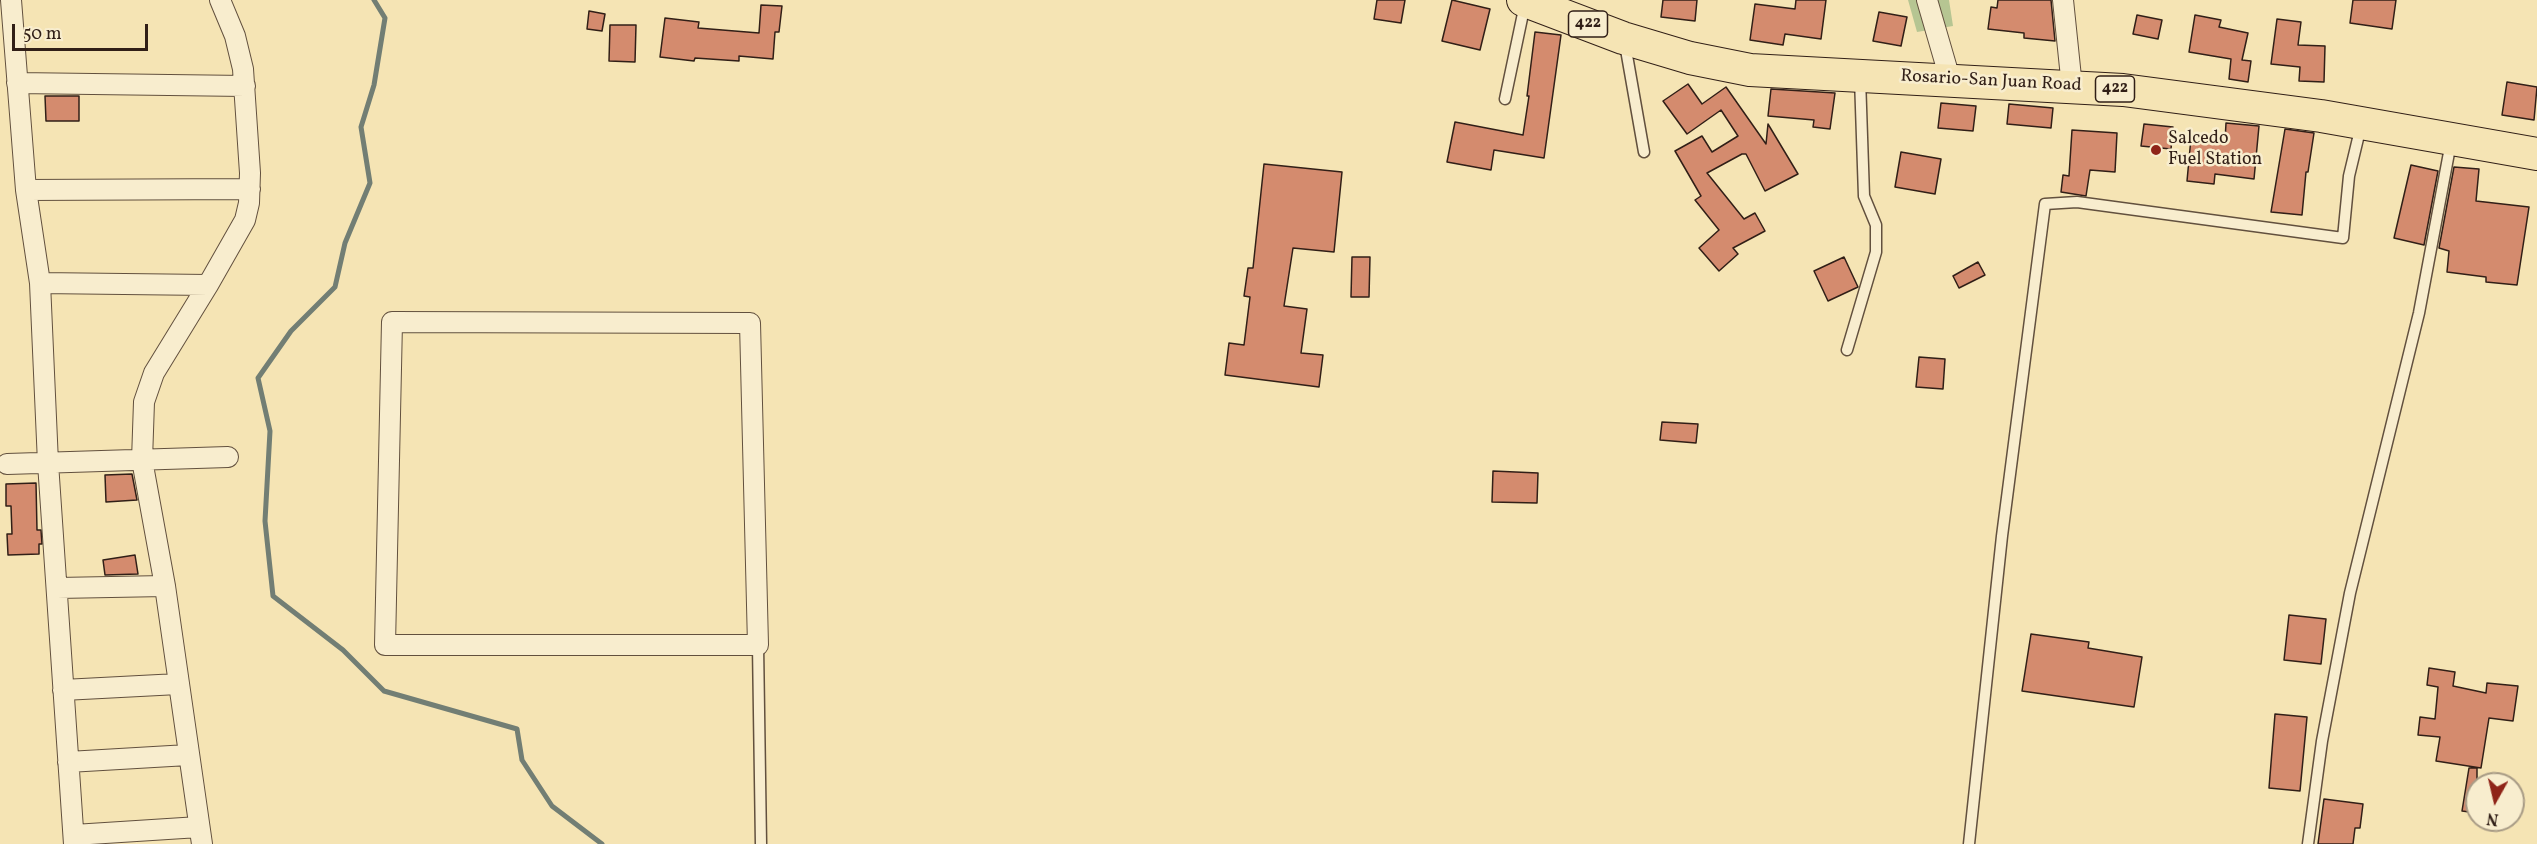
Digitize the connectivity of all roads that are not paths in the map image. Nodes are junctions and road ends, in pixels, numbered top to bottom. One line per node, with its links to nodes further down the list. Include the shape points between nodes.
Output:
1 (11, 0): 9 (street)
2 (220, 0): 10 (street, via 238,43)
3 (1927, 0): 8 (street)
4 (2063, 0): 11 (street)
5 (1524, 1): 6 (main road, Rosario-San Juan Road / 422); 12 (lane)
6 (1623, 38): 7 (main road, Rosario-San Juan Road / 422, via 1690,58 1750,70); 15 (lane)
7 (1860, 75): 8 (main road, Rosario-San Juan Road / 422); 21 (lane, via 1864,196 1876,225 1876,252)
8 (1950, 79): 11 (main road, Rosario-San Juan Road / 422)
9 (17, 84): 10 (street); 17 (street)
10 (245, 86): 18 (street)
11 (2072, 87): 13 (main road, Rosario-San Juan Road / 422, via 2134,91)
12 (1505, 99)
13 (2362, 123): 14 (main road, Rosario-San Juan Road / 422); 36 (lane, via 2349,176 2343,238 2077,202 2045,204 2002,536)
14 (2452, 138): 16 (main road, Rosario-San Juan Road / 422); 37 (lane, via 2419,314 2350,593 2322,741)
15 (1644, 152)
16 (2537, 154)
17 (26, 189): 18 (street); 19 (street)
18 (250, 189): 20 (street, via 245,220)
19 (40, 283): 20 (street); 24 (street)
20 (208, 285): 23 (street, via 154,373 144,402)
21 (1847, 350)
22 (228, 457): 23 (street)
23 (142, 460): 24 (street); 26 (street)
24 (48, 463): 25 (street); 27 (street)
25 (7, 464)
26 (165, 586): 27 (street); 29 (street)
27 (57, 588): 30 (street)
28 (758, 645): 28 (street, via 750,323 392,322 385,645); 35 (lane)
29 (178, 684): 30 (street); 31 (street)
30 (63, 690): 32 (street)
31 (188, 755): 32 (street); 33 (street)
32 (68, 762): 34 (street)
33 (201, 835): 34 (street)
34 (74, 840)
35 (761, 844)
36 (1969, 844)
37 (2308, 844)

